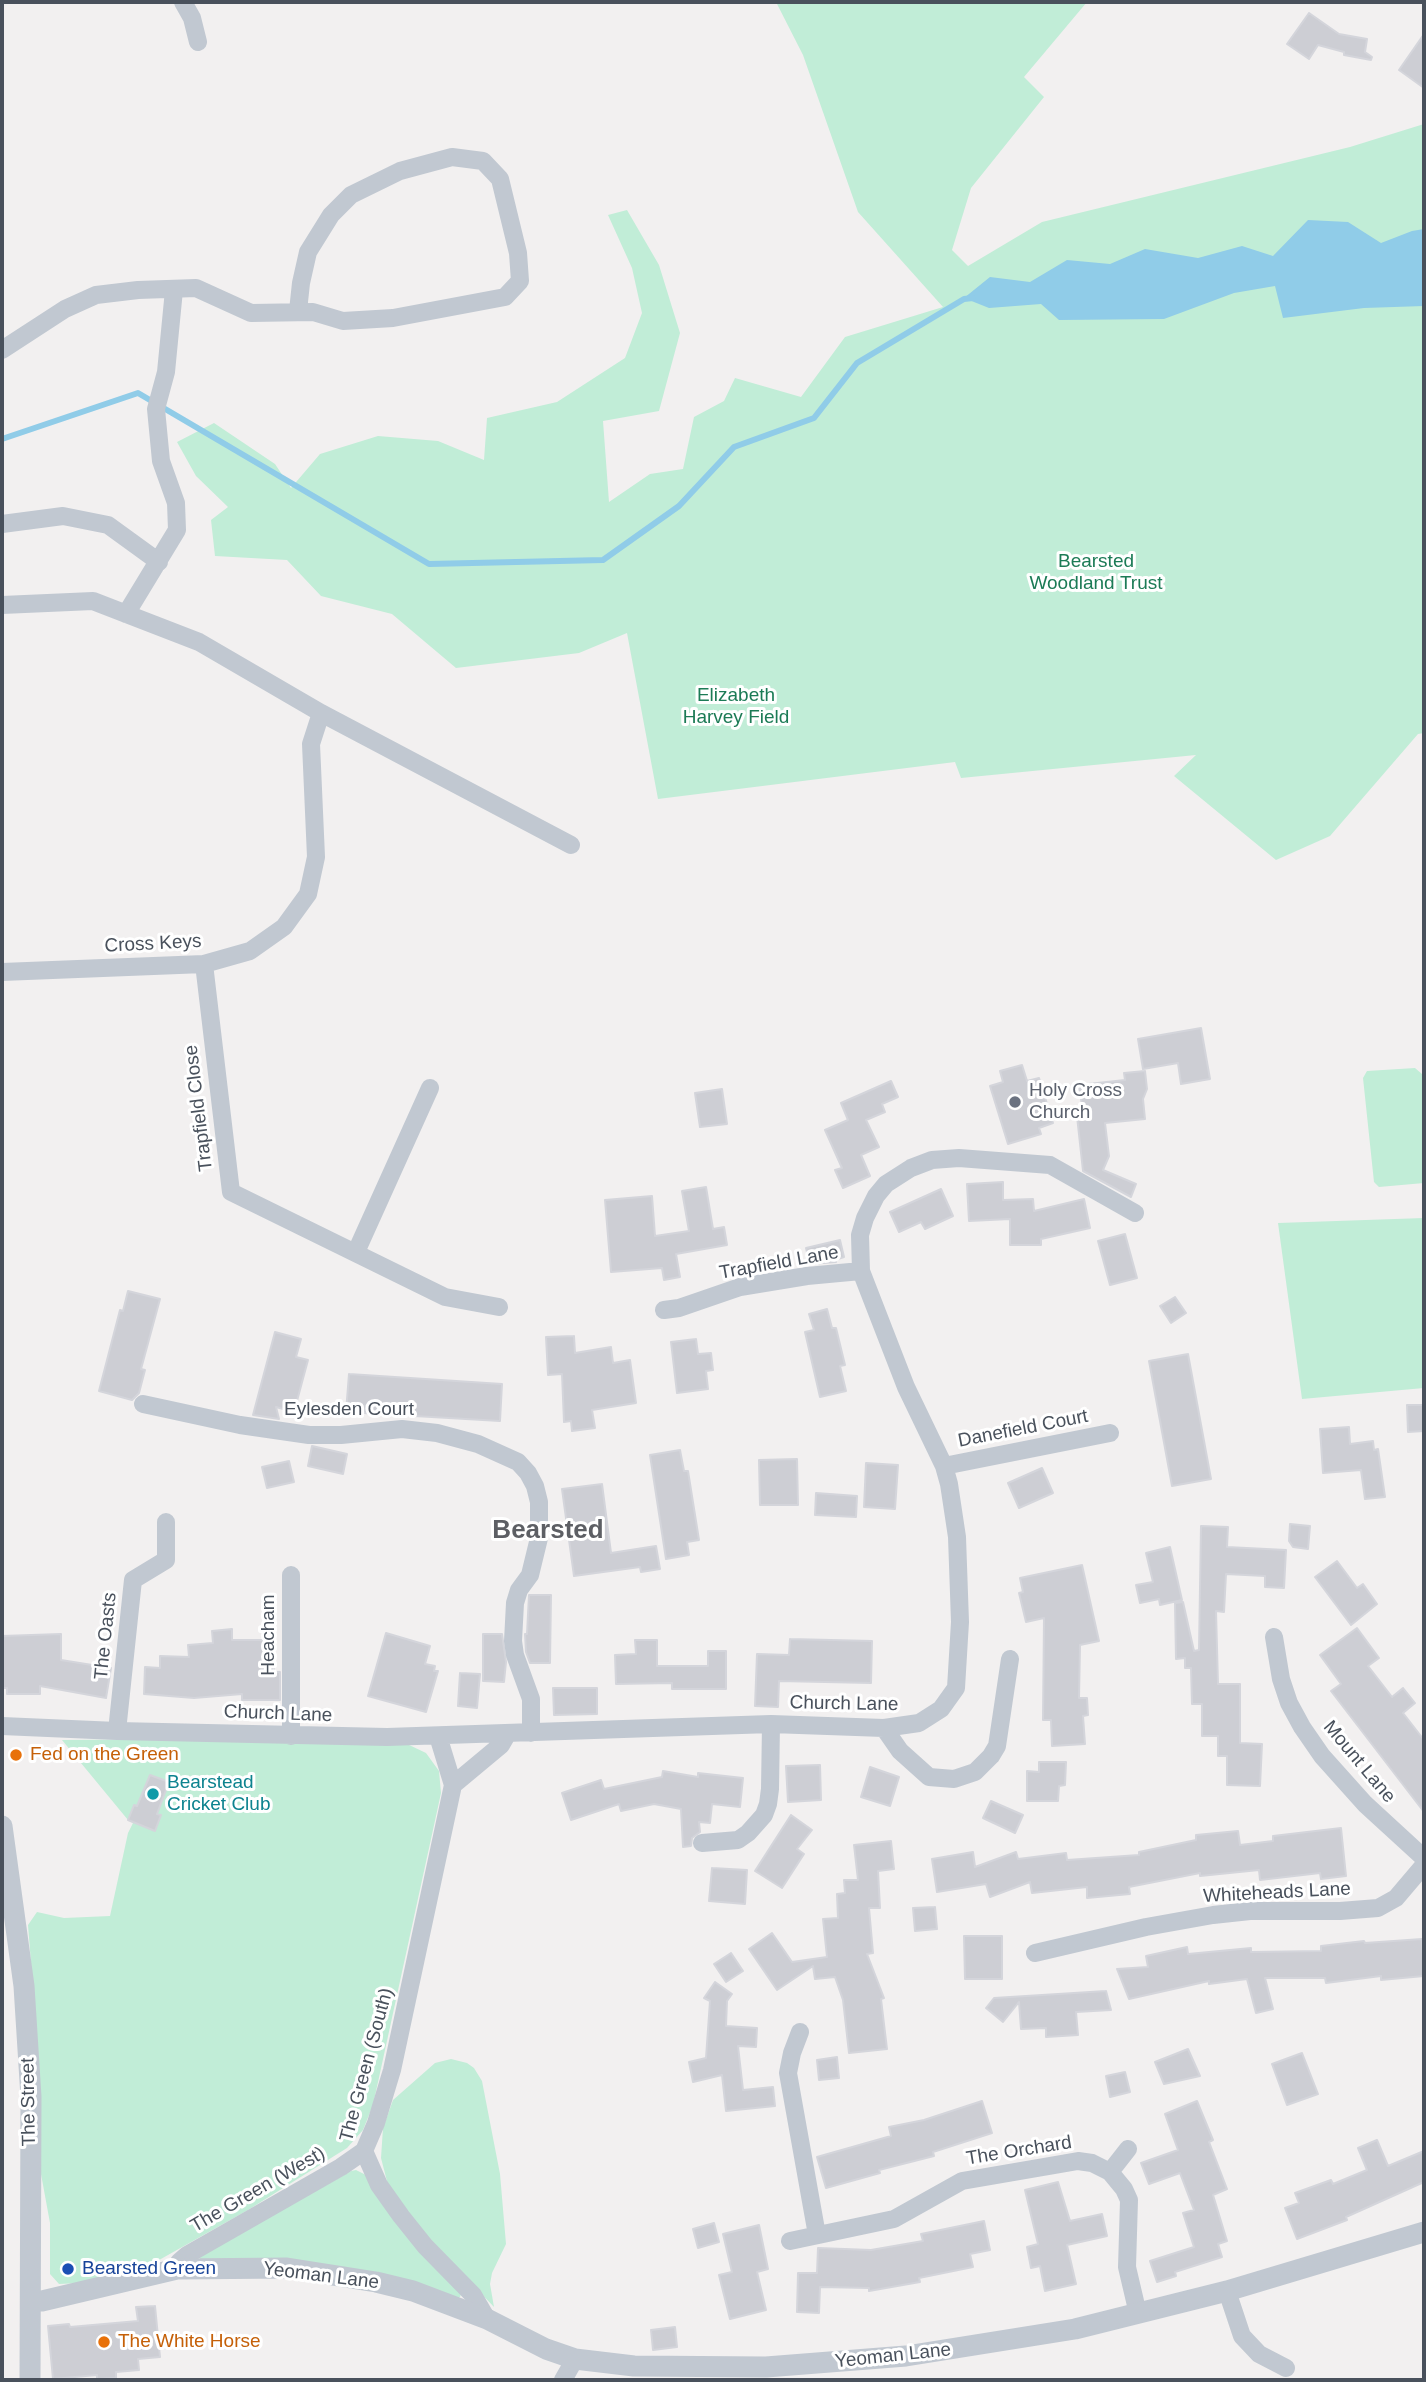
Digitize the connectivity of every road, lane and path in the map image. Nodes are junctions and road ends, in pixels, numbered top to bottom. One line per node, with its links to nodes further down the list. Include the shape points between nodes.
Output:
1 (183, 2): 2 (street)
2 (198, 42)
3 (174, 290): 4 (street, via 196,288 251,313); 5 (street, via 96,295 65,309); 7 (street, via 166,372 156,409 161,461 176,503 177,530)
4 (298, 312): 4 (street, via 308,253 331,215 351,195 400,171 452,157 483,161 500,179 520,281 505,297 393,318 344,321)
5 (2, 350)
6 (2, 524): 7 (street, via 64,516 108,525)
7 (159, 562): 9 (street)
8 (2, 605): 9 (street, via 93,601)
9 (126, 614): 10 (street, via 199,642)
10 (321, 713): 11 (street); 12 (street, Cross Keys, via 311,744 316,857 309,894 284,927 250,951)
11 (571, 845)
12 (204, 964): 13 (street, Cross Keys); 16 (street, Trapfield Close, via 230,1192)
13 (2, 972)
14 (430, 1088): 16 (street)
15 (1135, 1213): 17 (street, Church Lane, via 1050,1165 932,1160 899,1175 876,1196 860,1235)
16 (356, 1252): 18 (street, Trapfield Close, via 445,1297)
17 (861, 1271): 19 (street, Trapfield Lane, via 740,1287); 22 (street, Church Lane, via 906,1387)
18 (499, 1307)
19 (664, 1310)
20 (143, 1404): 32 (street, Eylesden Court, via 309,1435 402,1429 437,1433 518,1462 535,1486 539,1502 539,1538 530,1575 515,1603 513,1641 531,1699)
21 (1110, 1433): 22 (street, Danefield Court)
22 (944, 1466): 29 (street, Church Lane, via 957,1537 960,1622 956,1688 930,1717)
23 (166, 1522): 30 (street, The Oasts, via 166,1560 133,1580)
24 (291, 1575): 33 (street, Heacham)
25 (1274, 1637): 38 (street, Mount Lane, via 1289,1703 1315,1746 1365,1804)
26 (1010, 1659): 29 (street, via 997,1746 975,1772 954,1779 929,1777 900,1751)
27 (771, 1724): 29 (street, Church Lane); 32 (street, Church Lane); 37 (street, via 770,1789 764,1815 738,1840)
28 (2, 1726): 30 (street, Church Lane)
29 (884, 1728)
30 (117, 1731): 33 (street, Church Lane)
31 (508, 1733): 32 (street, Church Lane); 34 (street, Church Lane); 35 (street, via 501,1745)
32 (531, 1733)
33 (291, 1736): 34 (street, Church Lane)
34 (438, 1736): 35 (street, The Green (South))
35 (453, 1785): 43 (street, The Green (South), via 392,2070)
36 (2, 1826): 50 (street, The Street, via 25,2000)
37 (702, 1843)
38 (1424, 1858)
39 (1424, 1865): 40 (street, Whiteheads Lane, via 1396,1898 1378,1908 1213,1915)
40 (1035, 1953)
41 (800, 2032): 46 (street, via 788,2073)
42 (1128, 2149): 44 (street)
43 (364, 2151): 48 (street, The Green (West), via 187,2255); 52 (street, The Green (South), via 379,2185 401,2216 473,2295)
44 (1110, 2172): 46 (street, The Orchard, via 1078,2161 989,2175 961,2182 894,2219); 51 (street, via 1129,2200 1127,2267)
45 (1424, 2232): 49 (street, Yeoman Lane)
46 (817, 2235): 47 (street, The Orchard)
47 (790, 2241)
48 (177, 2269): 50 (street, Yeoman Lane); 52 (street, Yeoman Lane, via 276,2268 332,2274 413,2291)
49 (1227, 2291): 51 (street, Yeoman Lane); 54 (street, via 1242,2336 1259,2354)
50 (31, 2301): 55 (street, The Street)
51 (1138, 2314): 53 (street, Yeoman Lane, via 1018,2340 852,2361 766,2367 634,2366)
52 (487, 2319): 53 (street, Yeoman Lane)
53 (575, 2359): 56 (street)
54 (1286, 2368)
55 (30, 2380)
56 (563, 2380)

